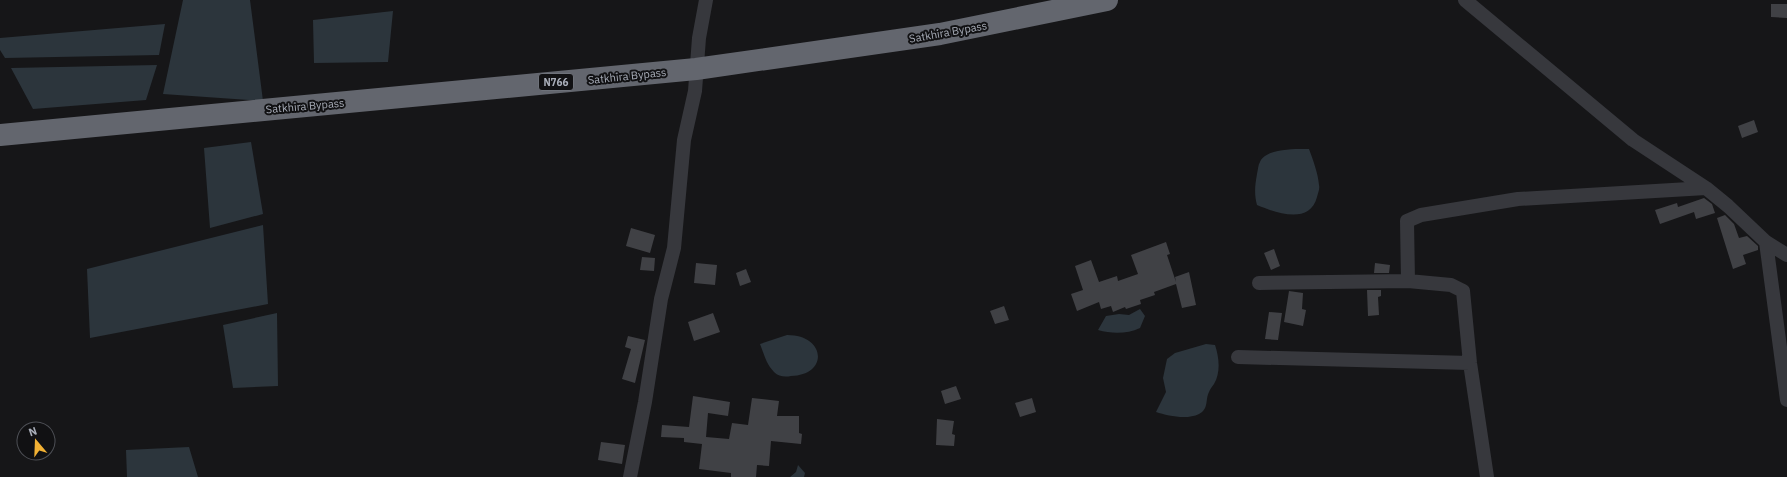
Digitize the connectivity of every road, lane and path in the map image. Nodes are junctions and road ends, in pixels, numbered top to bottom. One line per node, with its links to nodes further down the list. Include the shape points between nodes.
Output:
1 (706, 0): 4 (street)
2 (1107, 0): 4 (highway, Satkhira Bypass / N766, via 940,34)
3 (1465, 0): 6 (street, via 1633,140)
4 (696, 69): 5 (highway, Satkhira Bypass / N766); 14 (street, via 695,91 684,140 674,248 661,298)
5 (0, 135)
6 (1706, 188): 7 (street); 9 (street, via 1518,199 1421,215 1407,221)
7 (1766, 242): 8 (street); 13 (street)
8 (1787, 255)
9 (1408, 281): 10 (street); 12 (street, via 1451,285 1463,292)
10 (1260, 284)
11 (1238, 357): 12 (street)
12 (1470, 363): 15 (street)
13 (1787, 400)
14 (630, 477)
15 (1487, 477)

